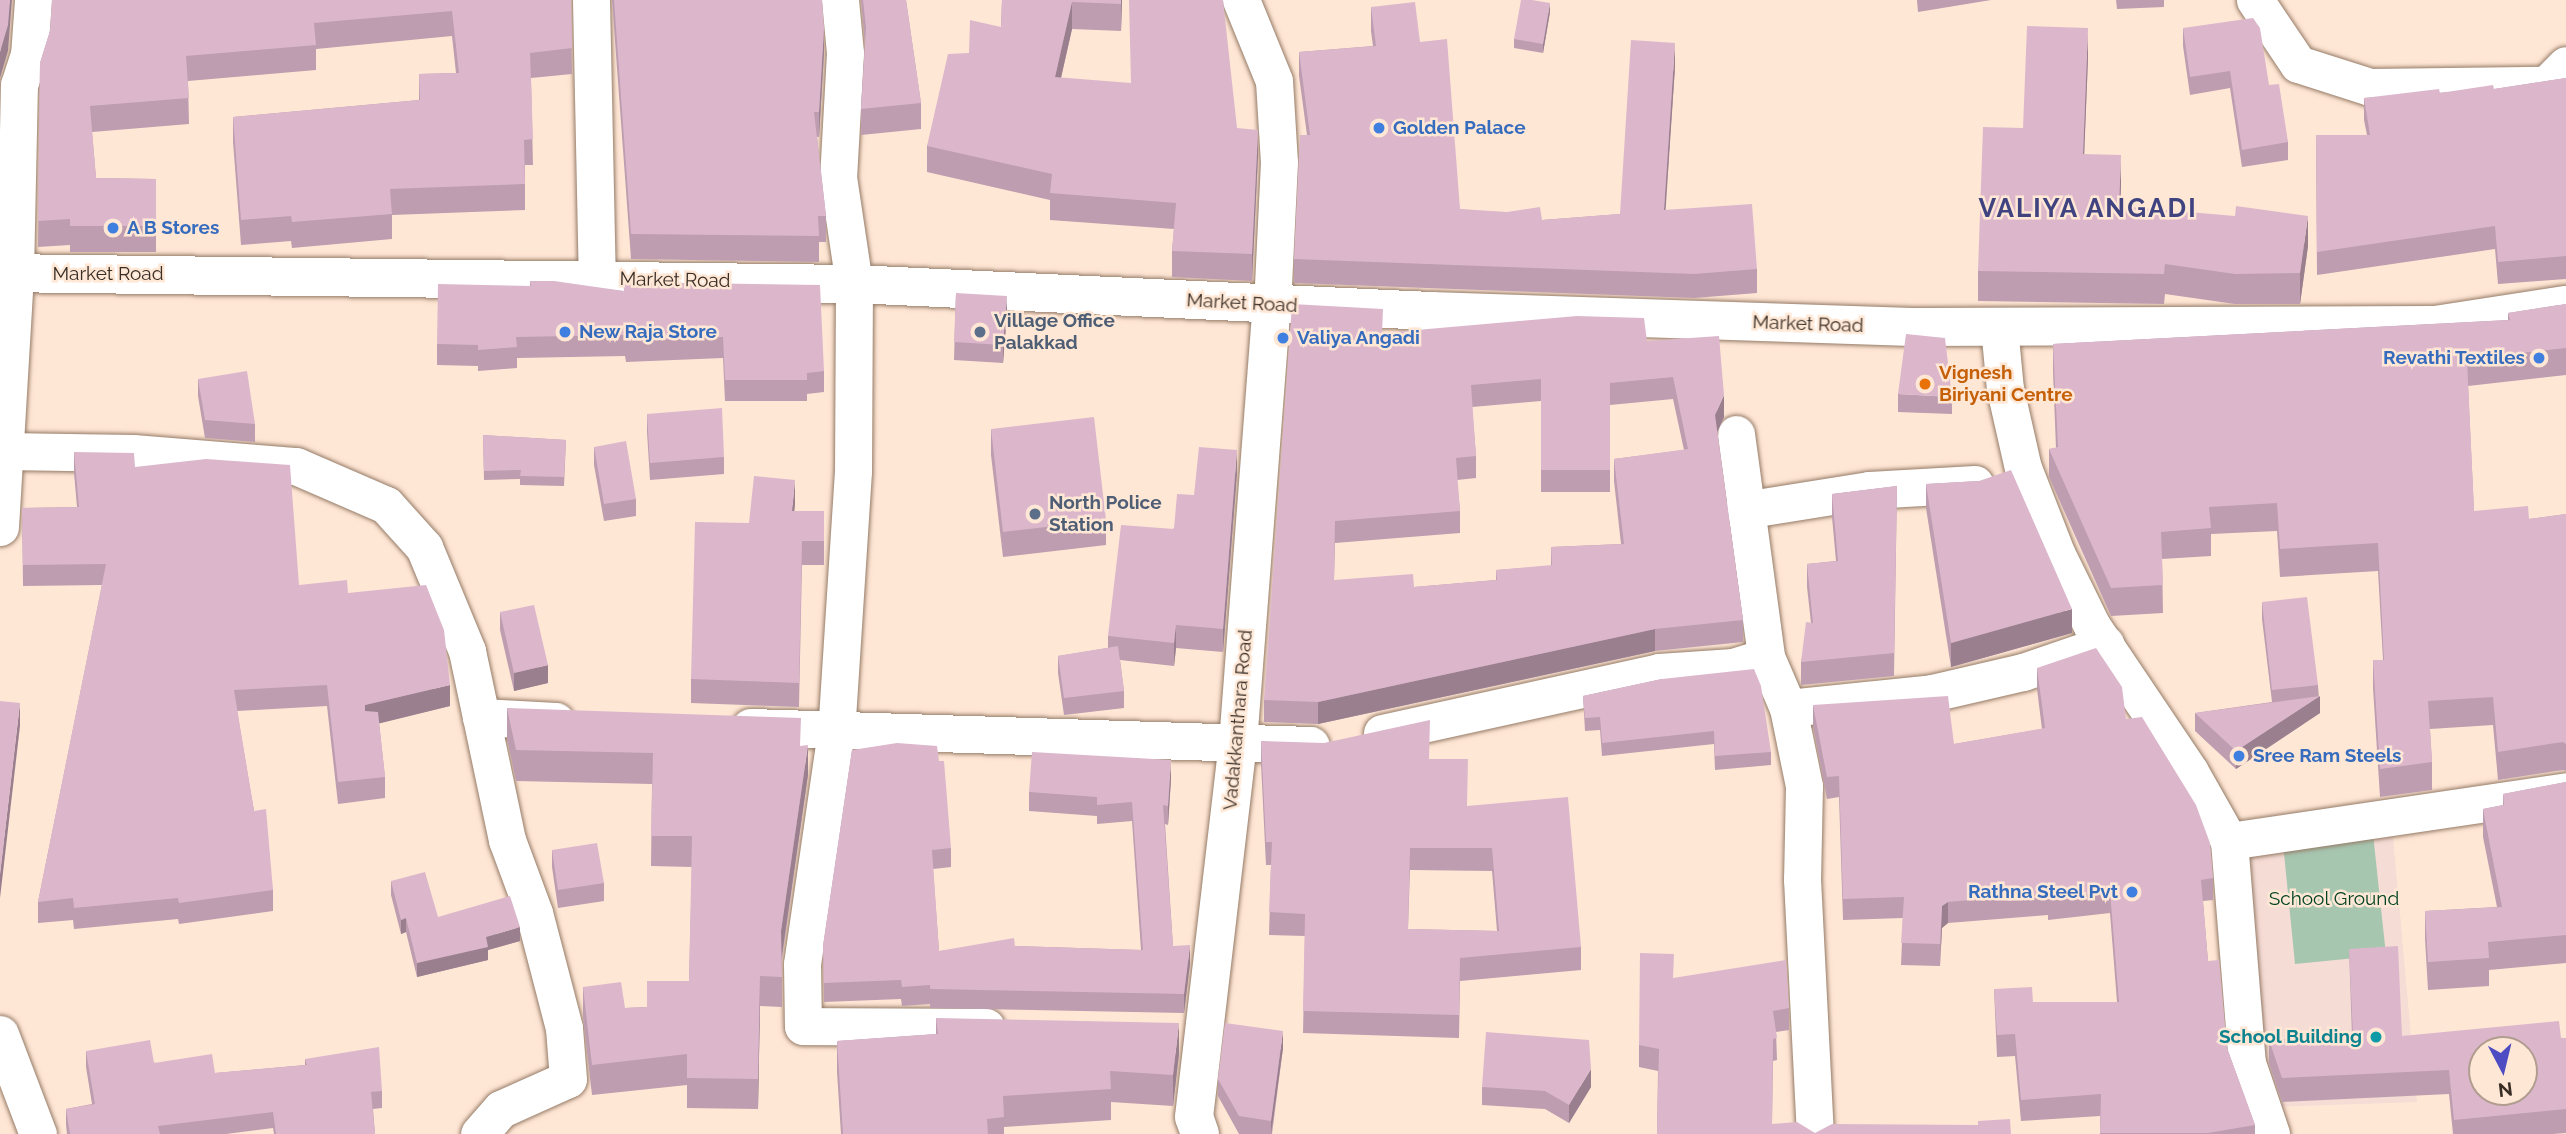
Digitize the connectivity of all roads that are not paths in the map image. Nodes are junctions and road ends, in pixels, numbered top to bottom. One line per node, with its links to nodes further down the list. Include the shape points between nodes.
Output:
1 (33, 0): 7 (street, via 29,55 19,85)
2 (591, 0): 8 (street)
3 (840, 0): 9 (street, via 845,53 838,177)
4 (2255, 0): 6 (street, via 2298,64 2370,88 2546,85)
5 (1237, 2): 10 (street, via 1274,80 1279,162)
6 (2566, 65)
7 (8, 274): 8 (main road, Market Road); 14 (street)
8 (597, 278): 9 (main road, Market Road)
9 (854, 284): 10 (main road, Market Road); 24 (street, via 853,471)
10 (1272, 304): 12 (main road, Market Road); 25 (main road, Vadakkanthara Road)
11 (2566, 306): 12 (main road, Market Road, via 2435,325)
12 (1999, 327): 15 (street, via 2005,389)
13 (1736, 433): 16 (street)
14 (4, 451): 17 (street); 21 (street, via 133,453 296,466 386,505 424,547 467,651)
15 (2023, 468): 16 (street, via 1977,484 1869,490); 18 (street, via 2057,555)
16 (1744, 510): 19 (street)
17 (0, 527)
18 (2105, 644): 20 (street, via 2023,672 1932,692); 27 (street)
19 (1766, 657): 20 (street); 25 (street, via 1733,667 1660,672 1320,745)
20 (1788, 708): 35 (street, via 1804,786 1802,879)
21 (481, 717): 22 (street); 33 (street, via 507,840 534,914 564,1028 568,1079 501,1109)
22 (585, 721)
23 (715, 726): 24 (street)
24 (836, 731): 25 (street); 28 (street, via 803,964 803,1026)
25 (1238, 743): 31 (main road, Vadakkanthara Road)
26 (2566, 790): 27 (street)
27 (2229, 841): 36 (street, via 2248,1063)
28 (1027, 1028)
29 (1164, 1032): 31 (street)
30 (0, 1034): 32 (street)
31 (1205, 1034): 34 (main road, Vadakkanthara Road, via 1194,1117)
32 (38, 1134)
33 (479, 1134)
34 (1200, 1134)
35 (1815, 1134)
36 (2271, 1134)

